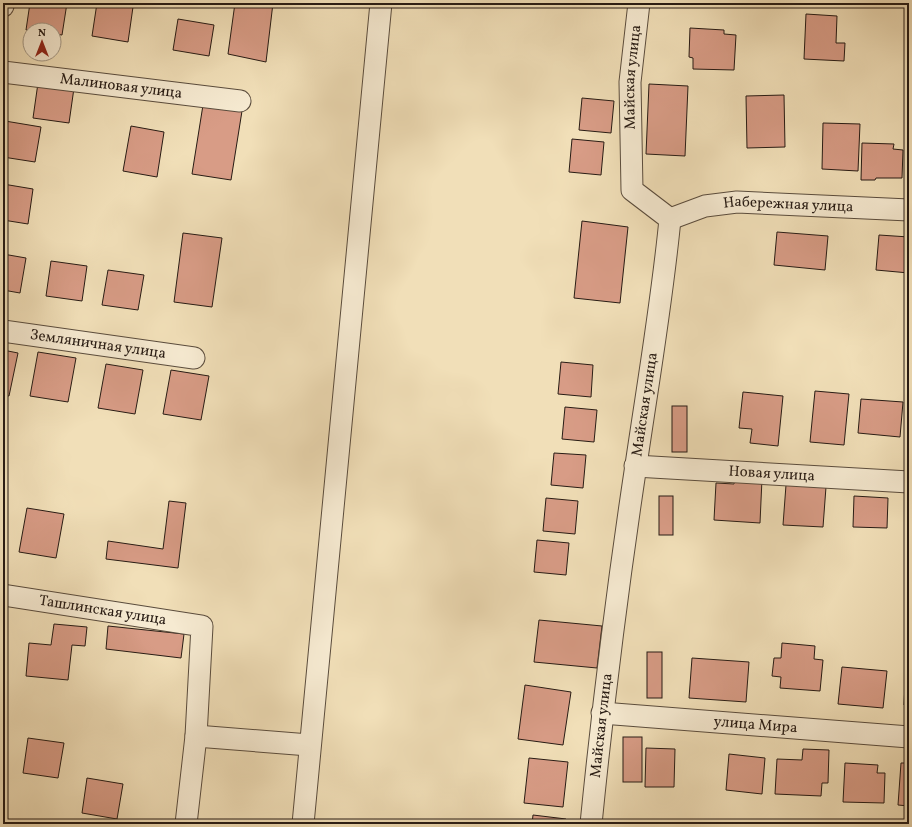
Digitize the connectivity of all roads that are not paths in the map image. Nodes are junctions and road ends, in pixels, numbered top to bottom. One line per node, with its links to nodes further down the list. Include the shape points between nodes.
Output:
1 (381, 3): 15 (street, via 324,618)
2 (639, 3): 6 (street, Майская улица, via 630,82 632,190)
3 (3, 72): 4 (street, Малиновая улица)
4 (240, 101)
5 (909, 210): 6 (street, Набережная улица, via 737,202 705,206)
6 (670, 219): 9 (street, Майская улица, via 656,333)
7 (3, 331): 8 (street, Земляничная улица)
8 (194, 358)
9 (635, 466): 10 (street, Новая улица); 12 (street, Майская улица)
10 (909, 482)
11 (3, 595): 13 (street, Ташлинская улица, via 202,626)
12 (602, 713): 14 (street, улица Мира); 18 (street, Майская улица)
13 (196, 736): 15 (street); 16 (street)
14 (909, 737)
15 (309, 745): 17 (street)
16 (186, 824)
17 (303, 824)
18 (591, 824)

